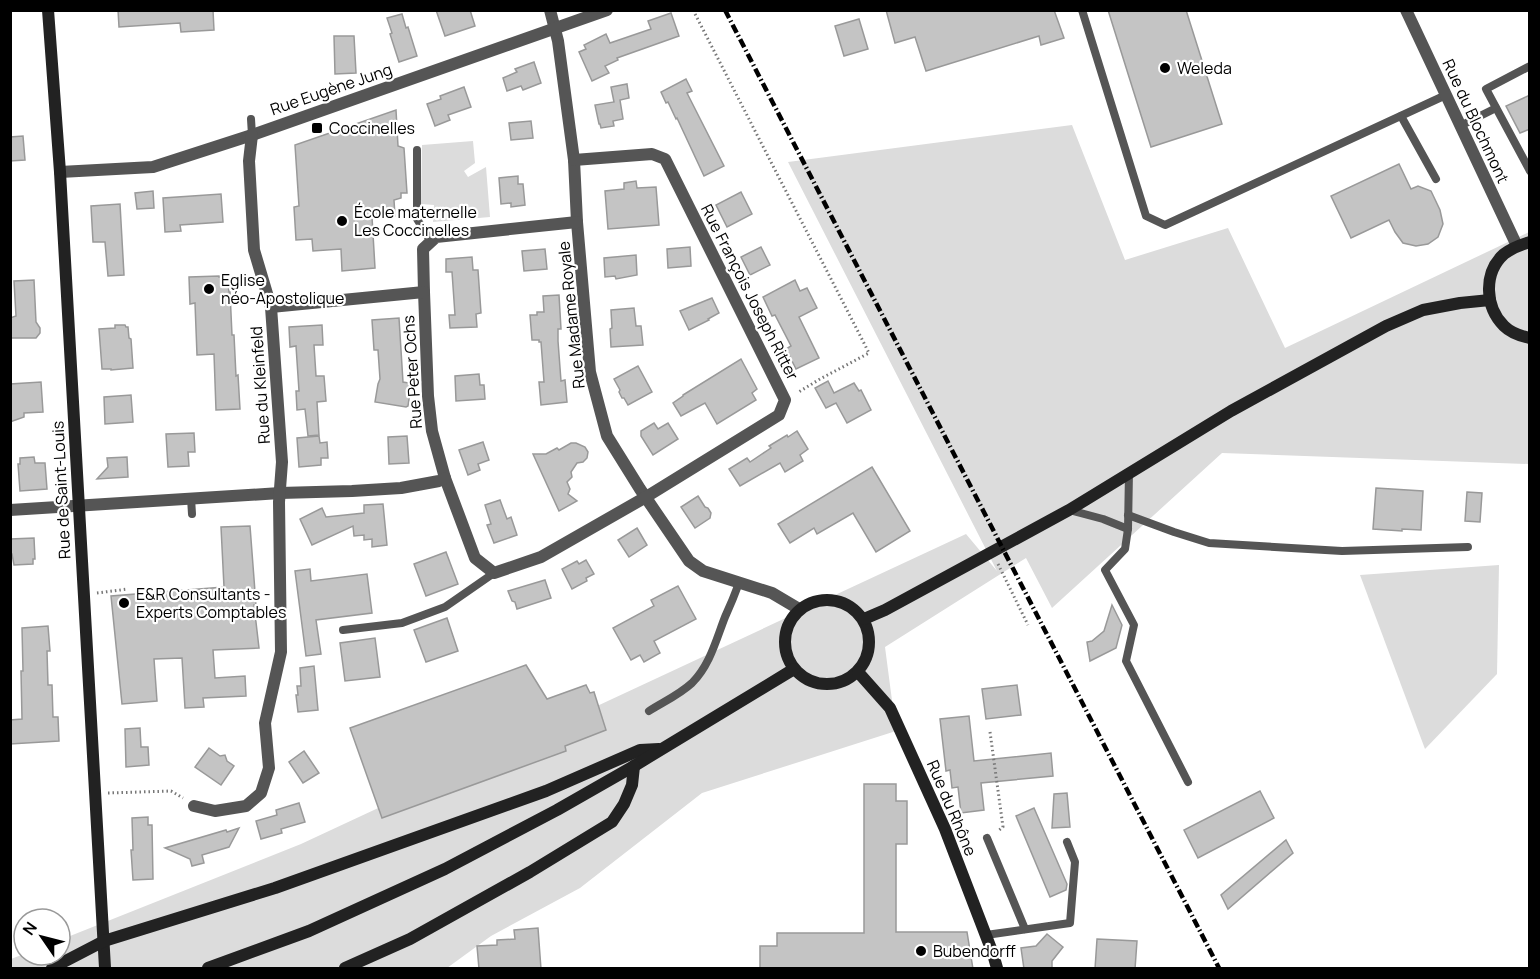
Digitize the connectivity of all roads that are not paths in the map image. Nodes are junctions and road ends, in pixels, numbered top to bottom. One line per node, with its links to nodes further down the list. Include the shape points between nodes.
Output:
1 (48, 10): 17 (main road, Rue de Saint-Louis)
2 (550, 10): 6 (street, Rue Madame Royale)
3 (607, 10): 6 (street, Rue Eugène Jung)
4 (1082, 10): 10 (lane, via 1146,216 1165,225)
5 (1406, 10): 8 (street, Rue du Blochmont)
6 (555, 28): 13 (street, Rue Eugène Jung); 15 (street, Rue Madame Royale)
7 (1530, 66): 9 (lane, via 1486,89)
8 (1446, 95): 10 (lane); 12 (street, Rue du Blochmont)
9 (1496, 108): 12 (lane); 16 (lane)
10 (1401, 116): 18 (lane)
11 (251, 119): 13 (lane)
12 (1460, 126): 22 (street, Rue du Blochmont)
13 (252, 135): 17 (street, Rue Eugène Jung, via 153,167); 25 (street, Rue du Kleinfeld, via 249,161 254,250)
14 (417, 150): 20 (lane, via 417,219)
15 (574, 160): 19 (street, Rue Madame Royale); 30 (street, Rue François Joseph Ritter, via 652,154 665,159 785,400 779,415)
16 (1530, 171)
17 (60, 172): 32 (main road, Rue de Saint-Louis)
18 (1436, 179)
19 (577, 222): 20 (street, via 436,237); 30 (street, Rue Madame Royale, via 590,372 607,436)
20 (431, 242): 23 (street, Rue Peter Ochs, via 423,249)
21 (1530, 242): 22 (main road)
22 (1517, 246): 24 (main road, via 1503,255 1494,268)
23 (424, 292): 25 (street); 28 (street, Rue Peter Ochs, via 429,414)
24 (1490, 300): 26 (main road, via 1505,327); 27 (main road, via 1423,310 1386,326)
25 (271, 307): 29 (street, Rue du Kleinfeld, via 282,462)
26 (1530, 338)
27 (1129, 472): 34 (main road); 36 (lane)
28 (445, 478): 29 (street, via 401,488); 39 (street, Rue Peter Ochs, via 475,558)
29 (280, 493): 31 (street); 50 (street, Rue du Kleinfeld, via 281,652 265,723 269,768 261,793 246,806 215,811)
30 (646, 497): 39 (street, via 541,557); 40 (street, Rue Madame Royale, via 689,561 703,571)
31 (191, 498): 32 (street); 35 (lane)
32 (79, 506): 33 (street); 55 (main road, Rue de Saint-Louis)
33 (10, 510)
34 (1069, 510): 37 (lane); 42 (main road)
35 (192, 514)
36 (1128, 515): 37 (lane); 38 (lane, via 1209,543 1342,551)
37 (1128, 528): 49 (lane, via 1125,549 1105,570 1134,625 1126,661)
38 (1468, 547)
39 (494, 573): 43 (lane, via 445,607 402,623)
40 (740, 583): 41 (street, Rue Madame Royale, via 772,593); 46 (lane, via 707,663 692,682)
41 (799, 609): 42 (main road, via 825,599 845,603); 44 (main road, via 789,623 785,647)
42 (864, 620): 45 (main road, via 870,637 867,657)
43 (343, 630)
44 (794, 669): 45 (main road, via 813,682 840,682); 47 (main road)
45 (858, 672): 54 (main road, Rue du Rhône, via 890,708 945,829)
46 (649, 711)
47 (661, 749): 48 (main road); 55 (main road, via 639,750 546,791 275,888)
48 (634, 766): 58 (main road, via 445,869 309,931); 59 (main road, via 632,785 612,822 410,939)
49 (1188, 782)
50 (194, 806)
51 (987, 838): 53 (lane)
52 (1067, 842): 53 (lane, via 1075,862 1070,923)
53 (1025, 929): 54 (lane)
54 (986, 935): 60 (main road, Rue du Rhône)
55 (104, 941): 56 (main road, Rue de Saint-Louis); 57 (main road)
56 (105, 964)
57 (52, 969)
58 (208, 969)
59 (345, 969)
60 (997, 969)

